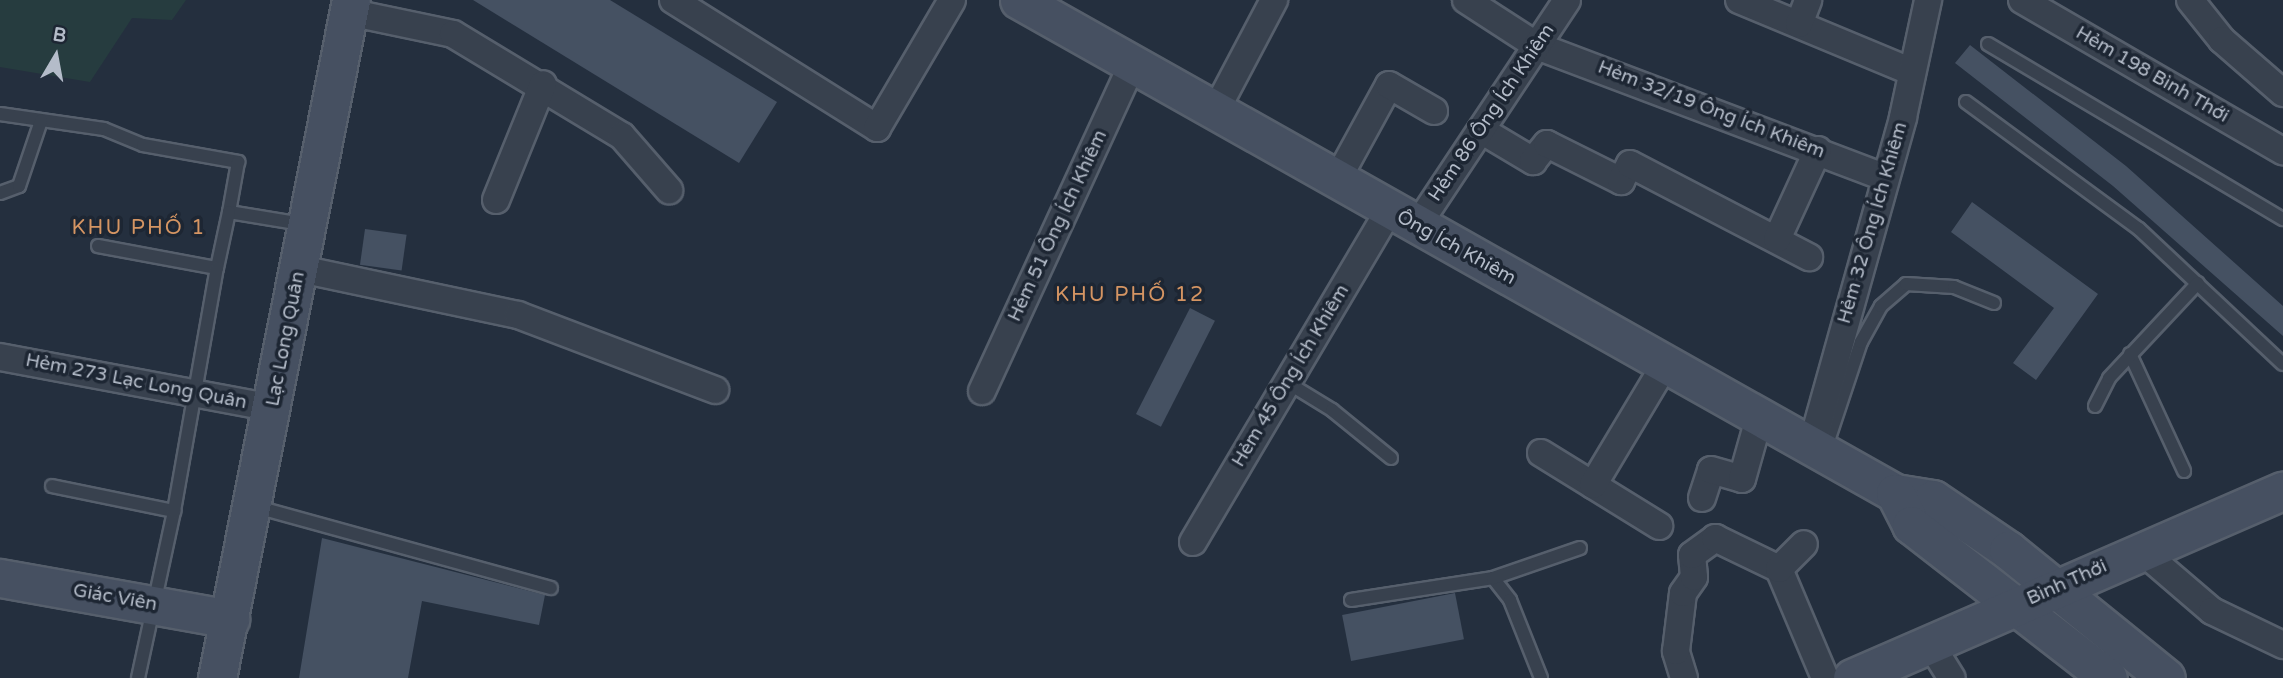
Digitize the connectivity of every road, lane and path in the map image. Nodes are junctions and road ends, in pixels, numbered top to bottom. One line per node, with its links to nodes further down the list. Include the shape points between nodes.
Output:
1 (673, 0): 2 (street, via 877,128)
2 (952, 0)
3 (1019, 0): 15 (main road, Ông Ích Khiêm)
4 (1466, 0): 14 (street, Hẻm 32/19 Ông Ích Khiêm)
5 (1567, 0): 14 (street, Hẻm 86 Ông Ích Khiêm)
6 (1739, 0): 12 (street)
7 (1928, 0): 16 (street, Hẻm 32 Ông Ích Khiêm)
8 (2022, 0): 26 (street, Hẻm 198 Bình Thới)
9 (2190, 0): 18 (street, via 2260,76)
10 (1271, 1): 21 (street)
11 (349, 6): 17 (street, via 453,34); 35 (main road, Lạc Long Quân)
12 (1803, 12): 16 (street)
13 (1988, 44): 34 (lane)
14 (1537, 46): 24 (street, Hẻm 86 Ông Ích Khiêm); 25 (street, Hẻm 32/19 Ông Ích Khiêm)
15 (1133, 62): 21 (main road, Ông Ích Khiêm); 50 (street, Hẻm 51 Ông Ích Khiêm)
16 (1912, 72): 27 (street, Hẻm 32 Ông Ích Khiêm)
17 (542, 84): 29 (street, via 622,136); 31 (street)
18 (2283, 93)
19 (1966, 102): 41 (lane, via 2139,229)
20 (1434, 111): 28 (street, via 1389,85)
21 (1215, 112): 28 (main road, Ông Ích Khiêm)
22 (0, 114): 23 (lane)
23 (41, 121): 30 (lane, via 19,186); 32 (lane, via 104,129 143,145 239,162)
24 (1481, 130): 33 (street, Hẻm 86 Ông Ích Khiêm); 36 (street, via 1533,161 1547,144 1621,181 1630,164)
25 (1818, 150): 27 (street, Hẻm 32/19 Ông Ích Khiêm); 36 (street)
26 (2283, 151)
27 (1884, 177): 54 (street, Hẻm 32 Ông Ích Khiêm)
28 (1337, 180): 33 (main road, Ông Ích Khiêm)
29 (669, 190)
30 (0, 192)
31 (496, 200)
32 (229, 212): 35 (lane); 39 (lane)
33 (1403, 218): 45 (main road, Ông Ích Khiêm); 47 (street, Hẻm 45 Ông Ích Khiêm)
34 (2283, 219)
35 (309, 226): 40 (main road, Lạc Long Quân)
36 (1777, 239): 38 (street)
37 (98, 246): 39 (lane)
38 (1809, 257)
39 (217, 268): 48 (lane)
40 (300, 269): 49 (street, via 518,314); 52 (main road, Lạc Long Quân)
41 (2199, 284): 43 (lane); 46 (lane)
42 (1994, 303): 54 (lane, via 1954,287 1906,284 1897,291 1881,306 1861,342)
43 (2130, 354): 51 (lane, via 2109,378); 57 (lane)
44 (1, 359): 48 (street, Hẻm 273 Lạc Long Quân)
45 (1665, 363): 53 (main road, Ông Ích Khiêm); 58 (street)
46 (2283, 364)
47 (1287, 383): 56 (lane, via 1332,410); 66 (street, Hẻm 45 Ông Ích Khiêm)
48 (196, 390): 52 (street, Hẻm 273 Lạc Long Quân); 64 (lane)
49 (715, 390)
50 (982, 391)
51 (2095, 406)
52 (272, 408): 63 (main road, Lạc Long Quân)
53 (1760, 415): 54 (main road, Ông Ích Khiêm); 62 (street, via 1742,479 1711,470)
54 (1818, 448): 61 (main road, Ông Ích Khiêm)
55 (1541, 453): 58 (street)
56 (1391, 458)
57 (2184, 471)
58 (1592, 485): 65 (street)
59 (52, 486): 64 (lane)
60 (2283, 491): 69 (main road, Bình Thới)
61 (1895, 493): 73 (main road, Ông Ích Khiêm, via 1933,499); 77 (main road, via 1911,525)
62 (1702, 498)
63 (253, 506): 74 (lane); 78 (main road, Lạc Long Quân)
64 (174, 511): 76 (lane)
65 (1659, 526)
66 (1193, 542)
67 (1804, 544): 70 (street)
68 (1580, 548): 72 (lane)
69 (2142, 551): 73 (main road, Bình Thới); 80 (street, via 2212,611)
70 (1779, 569): 86 (street, via 1715,538 1692,555 1694,577 1683,593 1676,651); 87 (street)
71 (0, 578): 76 (main road, Giác Viên)
72 (1493, 578): 75 (lane); 85 (lane, via 1510,600)
73 (2053, 587): 77 (main road, Bình Thới); 89 (main road, Ông Ích Khiêm)
74 (551, 588)
75 (1351, 600)
76 (151, 605): 78 (main road, Giác Viên); 83 (lane)
77 (2015, 606): 79 (main road, Bình Thới); 82 (main road)
78 (230, 619): 84 (main road, Lạc Long Quân)
79 (1931, 645): 81 (main road, Bình Thới); 88 (street)
80 (2283, 645)
81 (1867, 675)
82 (2101, 676)
83 (138, 678)
84 (217, 678)
85 (1541, 678)
86 (1684, 678)
87 (1825, 678)
88 (1952, 678)
89 (2166, 678)

